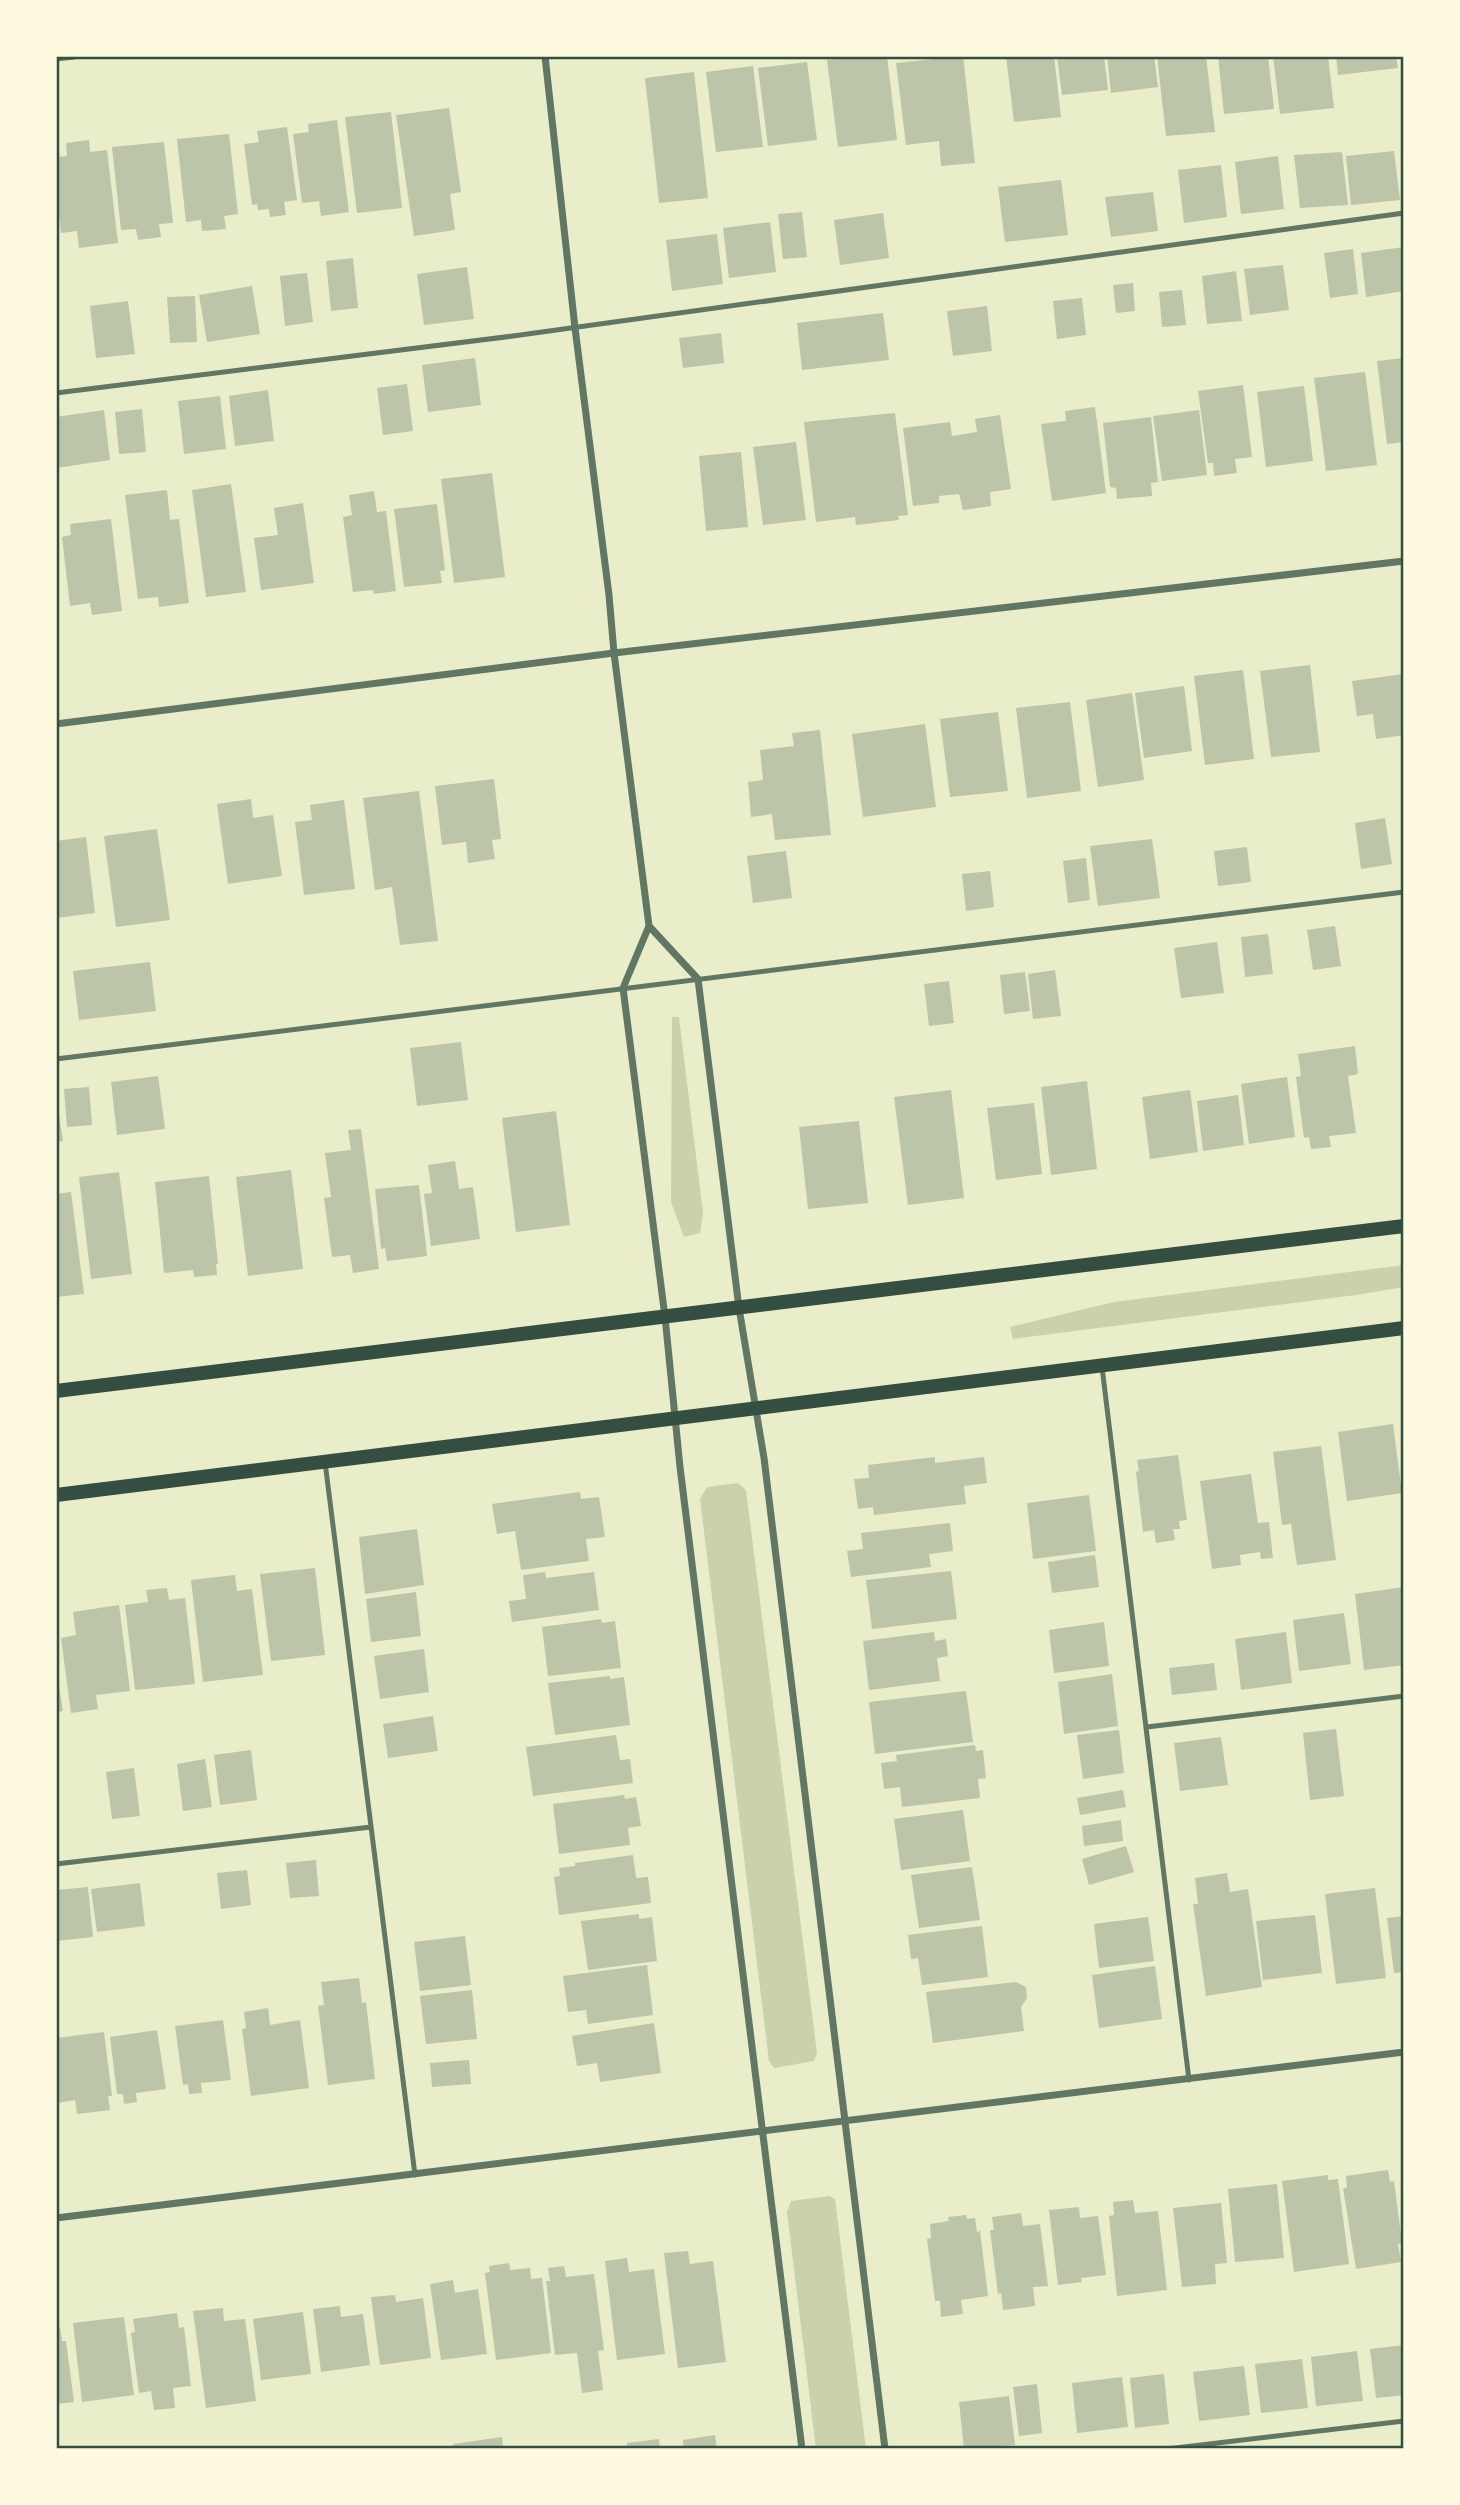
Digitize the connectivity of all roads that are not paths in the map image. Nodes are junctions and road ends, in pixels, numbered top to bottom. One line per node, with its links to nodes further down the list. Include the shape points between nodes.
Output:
1 (74, 56): 3 (street)
2 (545, 56): 5 (street)
3 (56, 58)
4 (1404, 213): 5 (lane)
5 (575, 328): 6 (lane); 8 (street)
6 (56, 393)
7 (1404, 561): 8 (street)
8 (614, 653): 9 (street); 11 (street)
9 (56, 724)
10 (1404, 892): 12 (lane)
11 (649, 926): 12 (street); 13 (street)
12 (698, 979): 13 (lane); 16 (street)
13 (623, 988): 14 (lane); 17 (street)
14 (56, 1059)
15 (1404, 1226): 16 (main road)
16 (739, 1308): 17 (main road); 21 (street)
17 (665, 1317): 20 (main road); 22 (street)
18 (1404, 1328): 19 (main road)
19 (1102, 1366): 21 (main road); 26 (lane)
20 (56, 1391)
21 (756, 1408): 22 (main road); 31 (street)
22 (675, 1419): 23 (main road); 32 (street)
23 (325, 1462): 24 (main road); 27 (lane)
24 (56, 1495)
25 (1404, 1696): 26 (lane)
26 (1147, 1727): 30 (lane)
27 (371, 1828): 28 (lane); 33 (lane)
28 (56, 1864)
29 (1404, 2052): 30 (street)
30 (1189, 2080): 31 (street)
31 (846, 2122): 32 (street); 37 (street)
32 (761, 2131): 33 (street); 36 (street)
33 (415, 2175): 34 (street)
34 (56, 2218)
35 (1404, 2421): 38 (lane)
36 (802, 2449)
37 (886, 2449)
38 (1167, 2449)

